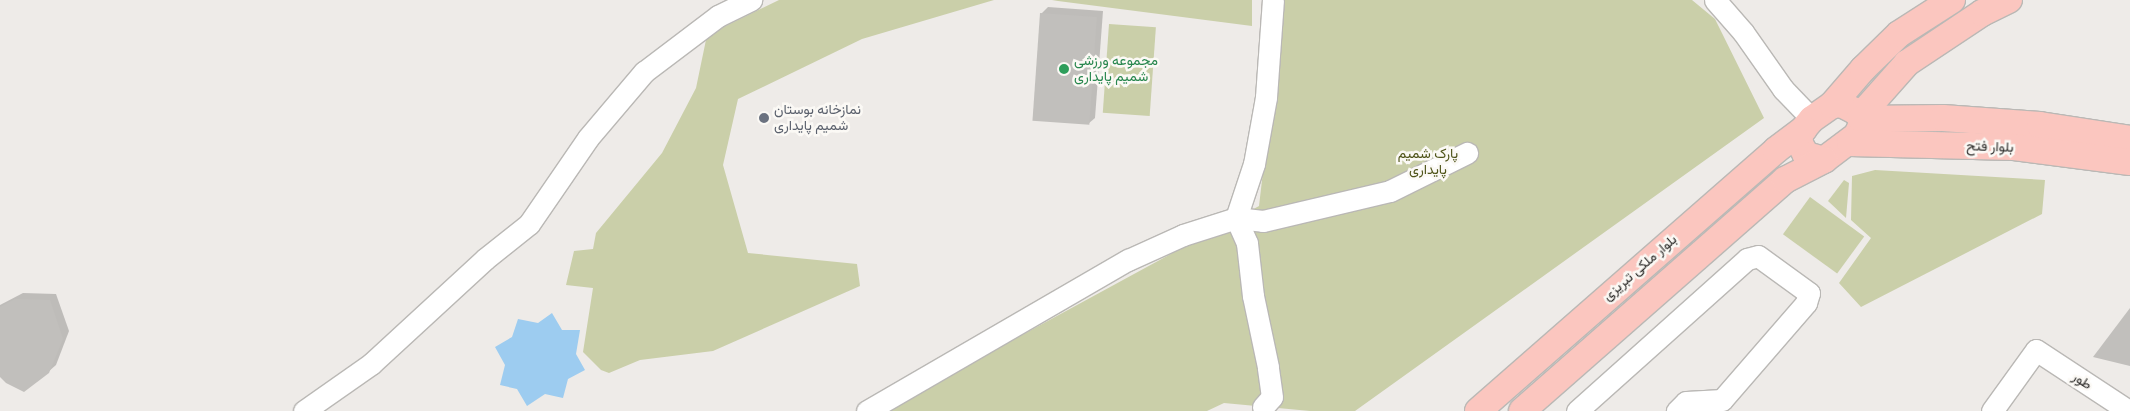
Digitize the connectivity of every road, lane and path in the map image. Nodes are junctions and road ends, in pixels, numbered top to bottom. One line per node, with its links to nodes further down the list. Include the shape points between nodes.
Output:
1 (751, 0): 15 (street, via 718,16 644,72 588,138 528,224 485,259 372,364)
2 (1273, 0): 13 (street, via 1266,97 1254,164)
3 (1715, 0): 6 (street, via 1743,32 1784,89)
4 (1952, 0): 6 (main road, بلوار ملکى تبریزى, via 1899,34)
5 (2009, 0): 7 (main road, via 1982,13 1907,64)
6 (1816, 118): 7 (main road, via 1841,104); 11 (main road, via 1799,142 1806,155); 17 (main road, بلوار ملکى تبریزى)
7 (1860, 118): 8 (main road, بلوار فتح, via 1943,118 2040,125); 9 (main road, via 1861,126)
8 (2130, 139)
9 (1850, 143): 11 (main road); 12 (main road, بلوار فتح, via 2014,147)
10 (1467, 153): 13 (street, via 1390,191 1262,221)
11 (1824, 160): 18 (main road, via 1785,180)
12 (2130, 162)
13 (1236, 218): 14 (street, via 1247,244 1253,296 1269,375 1272,397); 16 (street, via 1128,260)
14 (1264, 407)
15 (304, 411)
16 (867, 411)
17 (1478, 411)
18 (1522, 411)
19 (1577, 411): 20 (street, via 1747,259 1758,256 1809,293 1806,303 1722,400 1686,402)
20 (1677, 411)
21 (1992, 411): 22 (street, طور, via 2036,350)
22 (2129, 411)

